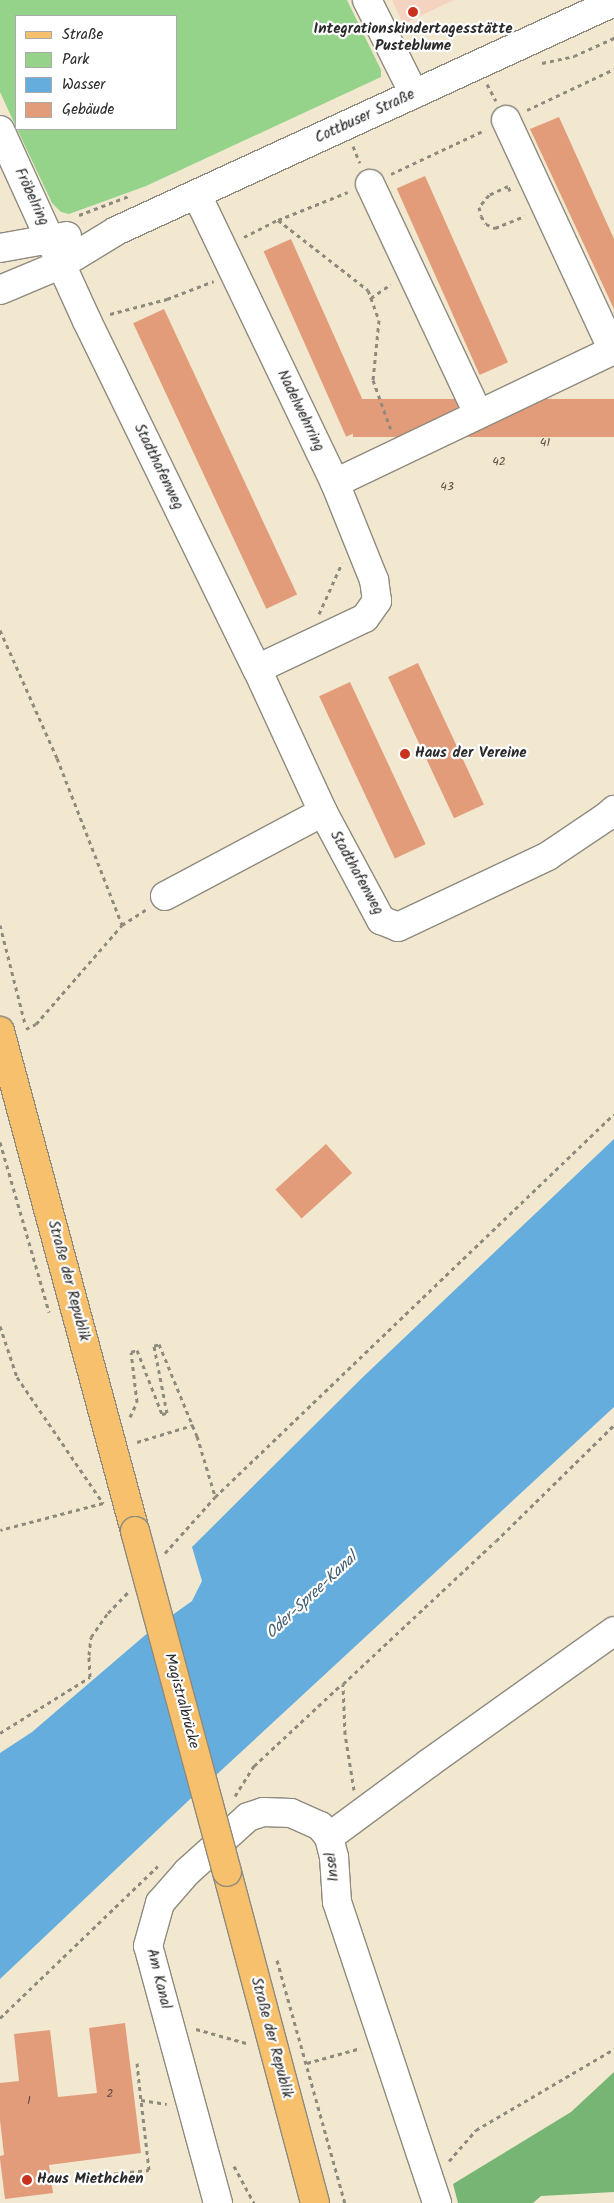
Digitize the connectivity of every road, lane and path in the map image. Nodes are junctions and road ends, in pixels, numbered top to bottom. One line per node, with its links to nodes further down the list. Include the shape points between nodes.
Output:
1 (367, 0): 4 (street)
2 (604, 4): 4 (street, Cottbuser Straße)
3 (614, 69): 5 (path)
4 (414, 94): 9 (street, Cottbuser Straße)
5 (506, 120): 7 (path); 11 (street)
6 (0, 130): 14 (street, Fröbelring)
7 (370, 184): 12 (path); 24 (street)
8 (512, 193): 11 (path, via 508,186 489,196 479,207 486,224 495,228)
9 (197, 195): 13 (street, Cottbuser Straße); 16 (street, Nadelwehrring)
10 (520, 208): 11 (path)
11 (536, 212): 23 (street)
12 (278, 220): 16 (path); 25 (path, via 368,290 379,320 373,380)
13 (116, 231): 14 (street, Cottbuser Straße); 17 (street, Cottbuser Straße)
14 (50, 238): 15 (street, Cottbuser Straße); 17 (street, Fröbelring)
15 (0, 248)
16 (221, 248): 18 (street, Nadelwehrring)
17 (62, 264): 19 (street, Cottbuser Straße); 22 (street, Stadthafenweg)
18 (233, 273): 22 (path, via 167,299); 26 (street, Nadelwehrring)
19 (32, 276): 20 (street, Cottbuser Straße); 21 (street, Cottbuser Straße)
20 (0, 280)
21 (0, 290)
22 (87, 321): 30 (street, Stadthafenweg)
23 (614, 350): 24 (street)
24 (478, 414): 25 (street)
25 (399, 452): 26 (street)
26 (335, 483): 27 (street)
27 (356, 534): 29 (path); 29 (street, via 374,580 377,601 365,618)
28 (0, 630): 34 (path, via 57,758)
29 (304, 646): 30 (street)
30 (257, 669): 32 (street, Stadthafenweg)
31 (614, 810): 32 (street, Stadthafenweg, via 548,856 398,927 381,920)
32 (323, 812): 33 (street)
33 (165, 896): 34 (path)
34 (122, 925): 35 (path, via 36,1024)
35 (13, 1030): 44 (main road, Straße der Republik)
36 (614, 1114): 42 (path)
37 (0, 1326): 43 (path, via 17,1376 103,1503)
38 (130, 1417): 39 (path, via 137,1402 131,1352 137,1350 162,1414 167,1413 154,1346 159,1344)
39 (192, 1425): 41 (path); 42 (path)
40 (614, 1425): 48 (path)
41 (137, 1442)
42 (215, 1497): 45 (path)
43 (0, 1530)
44 (135, 1531): 53 (main road, Magistralbrücke, bridge)
45 (162, 1556)
46 (128, 1592): 49 (path, via 108,1613 92,1638 90,1677)
47 (614, 1631): 51 (street, Insel)
48 (343, 1684): 50 (path, via 254,1766); 51 (path, via 345,1734)
49 (0, 1733)
50 (230, 1804)
51 (358, 1815): 52 (street, Insel)
52 (329, 1837): 55 (street, Am Kanal, via 320,1826 291,1813 263,1812 248,1817 187,1872 160,1902 148,1946); 56 (street, Insel, via 334,1857 337,1902)
53 (227, 1872): 64 (main road, Straße der Republik)
54 (277, 1959): 59 (path)
55 (169, 2021): 57 (path); 63 (street, Am Kanal)
56 (383, 2042): 59 (path); 62 (street, Insel)
57 (246, 2043)
58 (614, 2049): 62 (path, via 476,2130)
59 (307, 2063): 65 (path)
60 (142, 2100): 61 (path, via 149,2170)
61 (90, 2176)
62 (433, 2193)
63 (218, 2203)
64 (315, 2203)
65 (345, 2203)

